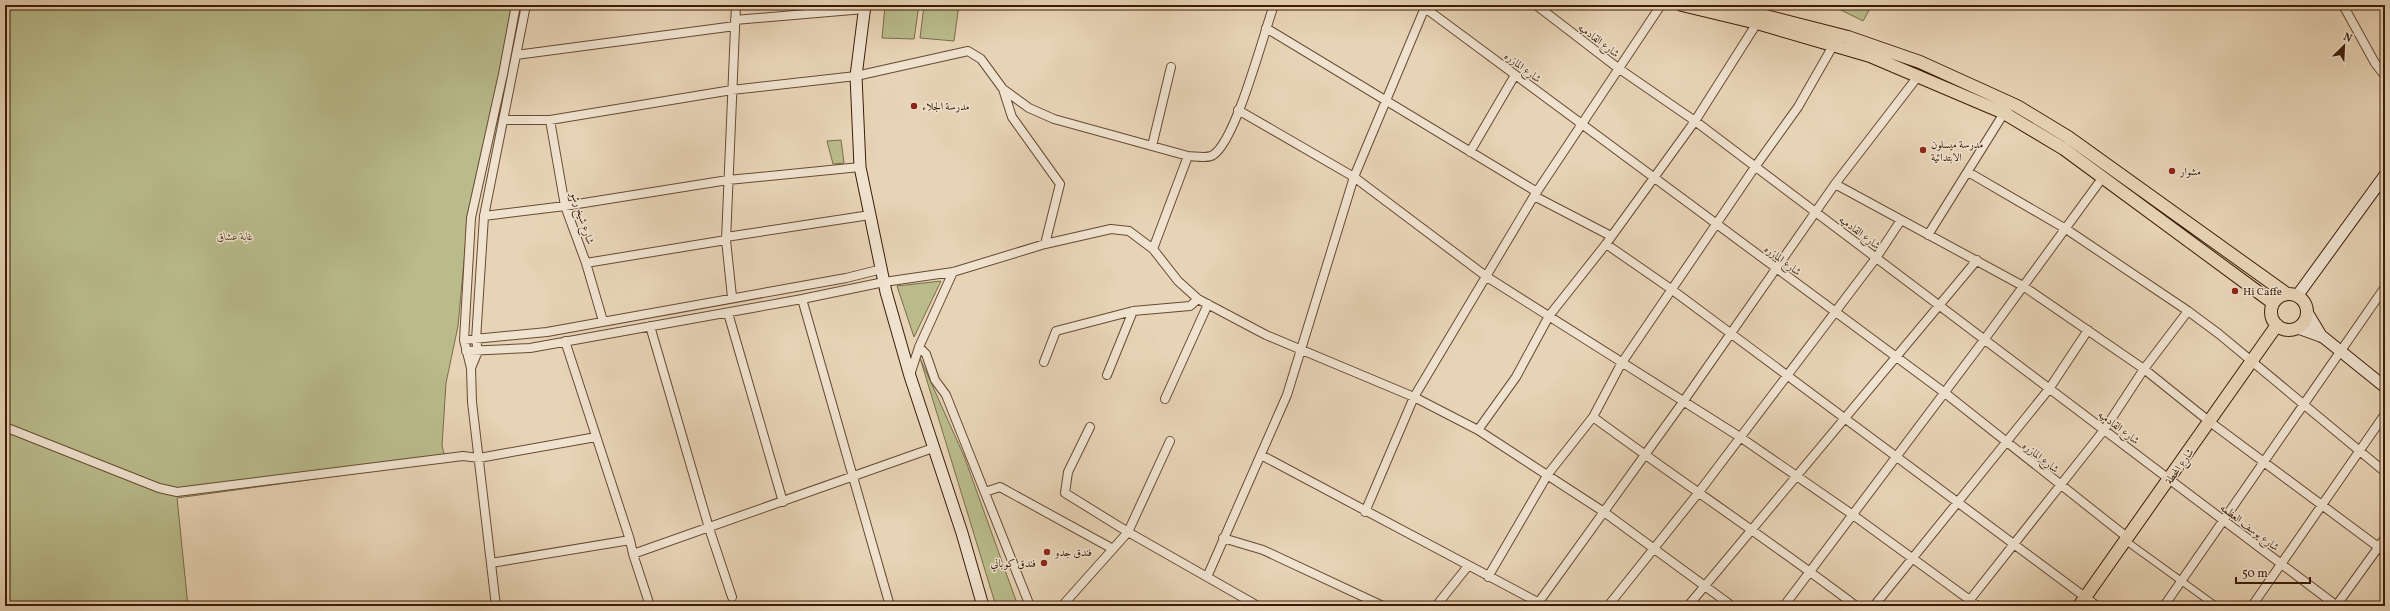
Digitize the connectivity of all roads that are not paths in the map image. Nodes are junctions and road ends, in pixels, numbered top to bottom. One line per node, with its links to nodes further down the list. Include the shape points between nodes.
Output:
1 (516, 5): 90 (street, via 471,218)
2 (526, 5): 17 (street)
3 (736, 5): 12 (street)
4 (1274, 5): 14 (street)
5 (1536, 5): 19 (street, شارع القادميه)
6 (1661, 5): 19 (street)
7 (1682, 5): 13 (main road)
8 (1722, 5): 15 (main road)
9 (2343, 5): 23 (street)
10 (1424, 6): 20 (street, شارع المازره); 26 (street)
11 (865, 7): 12 (street); 21 (main road)
12 (735, 23): 17 (street); 25 (street)
13 (1757, 23): 16 (main road); 31 (street)
14 (1266, 28): 26 (street); 27 (street)
15 (1848, 37): 16 (street); 70 (main road, via 1920,62 2017,106 2068,137)
16 (1834, 44): 22 (main road); 36 (street, via 1798,107)
17 (516, 55): 29 (street)
18 (1171, 67): 33 (street)
19 (1618, 68): 31 (street, شارع القادميه); 32 (street)
20 (1515, 75): 32 (street, شارع المازره); 34 (street)
21 (856, 76): 24 (street, via 968,51 981,59); 25 (street); 37 (main road)
22 (1919, 76): 28 (main road); 44 (street)
23 (2385, 76)
24 (1003, 89): 33 (street, via 1029,108 1054,119); 56 (street, via 1012,117 1060,184)
25 (732, 90): 30 (street); 43 (street)
26 (1387, 101): 34 (street); 40 (street)
27 (1238, 110): 35 (street, via 1221,149 1211,157); 40 (street)
28 (2004, 113): 38 (street); 42 (main road)
29 (504, 120): 30 (street); 49 (street)
30 (550, 120): 46 (street, شارع شيخ رشو)
31 (1695, 121): 36 (street, شارع القادميه); 41 (street)
32 (1581, 123): 41 (street, شارع المازره); 45 (street)
33 (1152, 146): 35 (street)
34 (1470, 152): 45 (street)
35 (1188, 156): 58 (street)
36 (1755, 166): 47 (street, شارع القادميه); 51 (street)
37 (860, 167): 43 (street); 48 (main road)
38 (1968, 172): 52 (street); 53 (street)
39 (2385, 175): 70 (main road)
40 (1354, 177): 65 (street); 97 (street)
41 (1653, 177): 51 (street, شارع المازره); 54 (street)
42 (2103, 177): 52 (street); 74 (main road)
43 (728, 180): 46 (street); 55 (street)
44 (1835, 184): 47 (street); 50 (street)
45 (1535, 194): 54 (street); 65 (street)
46 (565, 206): 49 (street); 61 (street, شارع شيخ رشو)
47 (1816, 213): 59 (street, شارع القادميه); 63 (street)
48 (870, 214): 55 (street); 62 (main road)
49 (484, 216): 91 (street)
50 (1901, 220): 53 (street); 59 (street)
51 (1716, 223): 63 (street, شارع المازره); 69 (street)
52 (2066, 230): 67 (street); 78 (street)
53 (1928, 235): 60 (street)
54 (1611, 236): 57 (street)
55 (726, 239): 61 (street); 71 (street)
56 (1045, 244): 58 (street, via 1112,229 1129,231); 64 (street)
57 (1606, 244): 69 (street); 82 (street)
58 (1153, 249): 73 (street, via 1178,281)
59 (1876, 258): 76 (street, شارع القادميه); 79 (street)
60 (1977, 260): 67 (street); 76 (street)
61 (586, 263): 83 (street, شارع شيخ رشو)
62 (882, 269): 66 (main road); 71 (street, via 846,278)
63 (1777, 269): 79 (street, شارع المازره); 88 (street)
64 (953, 272): 66 (street); 94 (street)
65 (1487, 277): 82 (street); 111 (street)
66 (884, 282): 72 (street); 106 (main road)
67 (2023, 286): 87 (street); 92 (street)
68 (2385, 287): 98 (street)
69 (1671, 289): 88 (street); 102 (street)
70 (2292, 295): 74 (main road, via 2281,295); 80 (main road, via 2306,306)
71 (732, 297): 83 (street)
72 (802, 299): 81 (street); 136 (street)
73 (1198, 299): 75 (street); 77 (street, via 1190,306)
74 (2273, 303): 84 (main road, via 2271,315)
75 (1208, 304): 97 (street); 112 (street)
76 (1939, 306): 92 (street, شارع القادميه); 99 (street)
77 (1133, 311): 100 (street, via 1056,331); 105 (street)
78 (2188, 311): 101 (street); 104 (street)
79 (1835, 312): 99 (street, شارع المازره); 107 (street)
80 (2307, 312): 86 (main road, via 2303,324); 89 (main road)
81 (728, 313): 85 (street); 142 (street)
82 (1549, 316): 102 (street); 121 (street, via 1516,377)
83 (603, 321): 91 (street, via 547,332)
84 (2277, 325): 86 (main road, via 2283,329); 101 (main road, شارع المحطة)
85 (650, 326): 93 (street); 149 (street)
86 (2298, 328): 89 (main road)
87 (2088, 330): 104 (street); 109 (street)
88 (1731, 334): 107 (street); 113 (street)
89 (2322, 337): 98 (main road)
90 (464, 340): 91 (street); 95 (street)
91 (476, 340): 96 (street)
92 (1984, 340): 109 (street, شارع القادميه); 110 (street)
93 (565, 341): 96 (street, via 530,348); 123 (street)
94 (919, 347): 106 (street); 140 (street, via 926,354 935,380 946,395)
95 (466, 351): 96 (street); 103 (street)
96 (478, 351): 103 (street)
97 (1300, 351): 111 (street); 129 (street, via 1287,395)
98 (2341, 352): 108 (main road); 114 (street)
99 (1896, 357): 110 (street, شارع المازره); 117 (street)
100 (1044, 362)
101 (2252, 363): 114 (street); 118 (main road, شارع المحطة)
102 (1621, 364): 113 (street); 116 (street)
103 (472, 368): 132 (street, via 472,402)
104 (2144, 369): 118 (street); 122 (street)
105 (1107, 375)
106 (910, 376): 127 (main road)
107 (1787, 376): 117 (street); 124 (street)
108 (2385, 387)
109 (2049, 389): 122 (street, شارع القادميه); 126 (street)
110 (1945, 393): 126 (street, شارع المازره); 131 (street)
111 (1414, 397): 121 (street); 145 (street)
112 (1165, 399)
113 (1683, 402): 124 (street); 130 (street)
114 (2304, 407): 128 (street); 133 (street)
115 (2385, 414): 128 (street)
116 (1593, 417): 130 (street); 135 (street)
117 (1845, 418): 131 (street); 137 (street)
118 (2210, 422): 133 (street); 138 (main road, شارع المحطة)
119 (5, 427): 132 (street, via 159,488 177,492 463,456)
120 (1090, 427): 151 (street, via 1068,472 1065,493)
121 (1478, 430): 135 (street)
122 (2104, 430): 138 (street, شارع القادميه); 139 (street)
123 (596, 437): 132 (street); 155 (street)
124 (1740, 437): 137 (street); 141 (street)
125 (1170, 441): 151 (street)
126 (2005, 443): 139 (street, شارع المازره); 143 (street)
127 (933, 448): 136 (street); 177 (main road, via 962,533)
128 (2360, 451): 134 (street); 144 (street)
129 (1261, 455): 145 (street); 152 (street)
130 (1645, 456): 141 (street); 146 (street)
131 (1897, 457): 143 (street); 147 (street)
132 (479, 458): 162 (street)
133 (2265, 462): 144 (street); 148 (street)
134 (2385, 472)
135 (1548, 474): 146 (street); 167 (street)
136 (854, 476): 142 (street); 176 (street)
137 (1796, 476): 147 (street); 150 (street)
138 (2170, 479): 148 (street, شارع يوسف العظمه); 154 (main road, شارع المحطة)
139 (2060, 486): 154 (street, شارع المازره); 156 (street)
140 (986, 492): 157 (street, via 1000,487); 178 (street)
141 (1699, 492): 150 (street); 158 (street)
142 (783, 502): 149 (street)
143 (1957, 502): 156 (street); 161 (street)
144 (2322, 505): 159 (street); 163 (street)
145 (1365, 512): 164 (street)
146 (1604, 512): 158 (street); 173 (street)
147 (1853, 515): 161 (street); 165 (street)
148 (2225, 521): 163 (street, شارع يوسف العظمه); 168 (street)
149 (709, 528): 160 (street); 170 (street)
150 (1750, 531): 165 (street); 169 (street)
151 (1128, 532): 157 (street); 166 (street)
152 (1223, 538): 166 (street); 181 (street, via 1263,550)
153 (2385, 538): 159 (street)
154 (2127, 539): 168 (street); 171 (main road, شارع المحطة)
155 (630, 540): 160 (street); 162 (street)
156 (2013, 544): 171 (street); 172 (street)
157 (1113, 548): 179 (street)
158 (1653, 548): 169 (street); 183 (street)
159 (2382, 550): 194 (street)
160 (633, 554): 175 (street)
161 (1912, 559): 172 (street); 188 (street)
162 (491, 563): 174 (street)
163 (2281, 564): 193 (street); 194 (street, شارع يوسف العظمه)
164 (1468, 566): 167 (street); 182 (street)
165 (1811, 572): 186 (street); 187 (street)
166 (1206, 577): 180 (street)
167 (1488, 577): 173 (street)
168 (2182, 582): 191 (street); 192 (street)
169 (1705, 586): 184 (street); 185 (street)
170 (732, 597)
171 (2082, 602): 190 (street)
172 (1967, 603): 189 (street)
173 (1540, 605)
174 (496, 606)
175 (650, 606)
176 (890, 606)
177 (983, 606)
178 (1030, 606)
179 (1062, 606)
180 (1258, 606)
181 (1383, 606)
182 (1436, 606)
183 (1608, 606)
184 (1688, 606)
185 (1732, 606)
186 (1784, 606)
187 (1856, 606)
188 (1874, 606)
189 (1978, 606)
190 (2097, 606)
191 (2164, 606)
192 (2216, 606)
193 (2252, 606)
194 (2337, 606)

